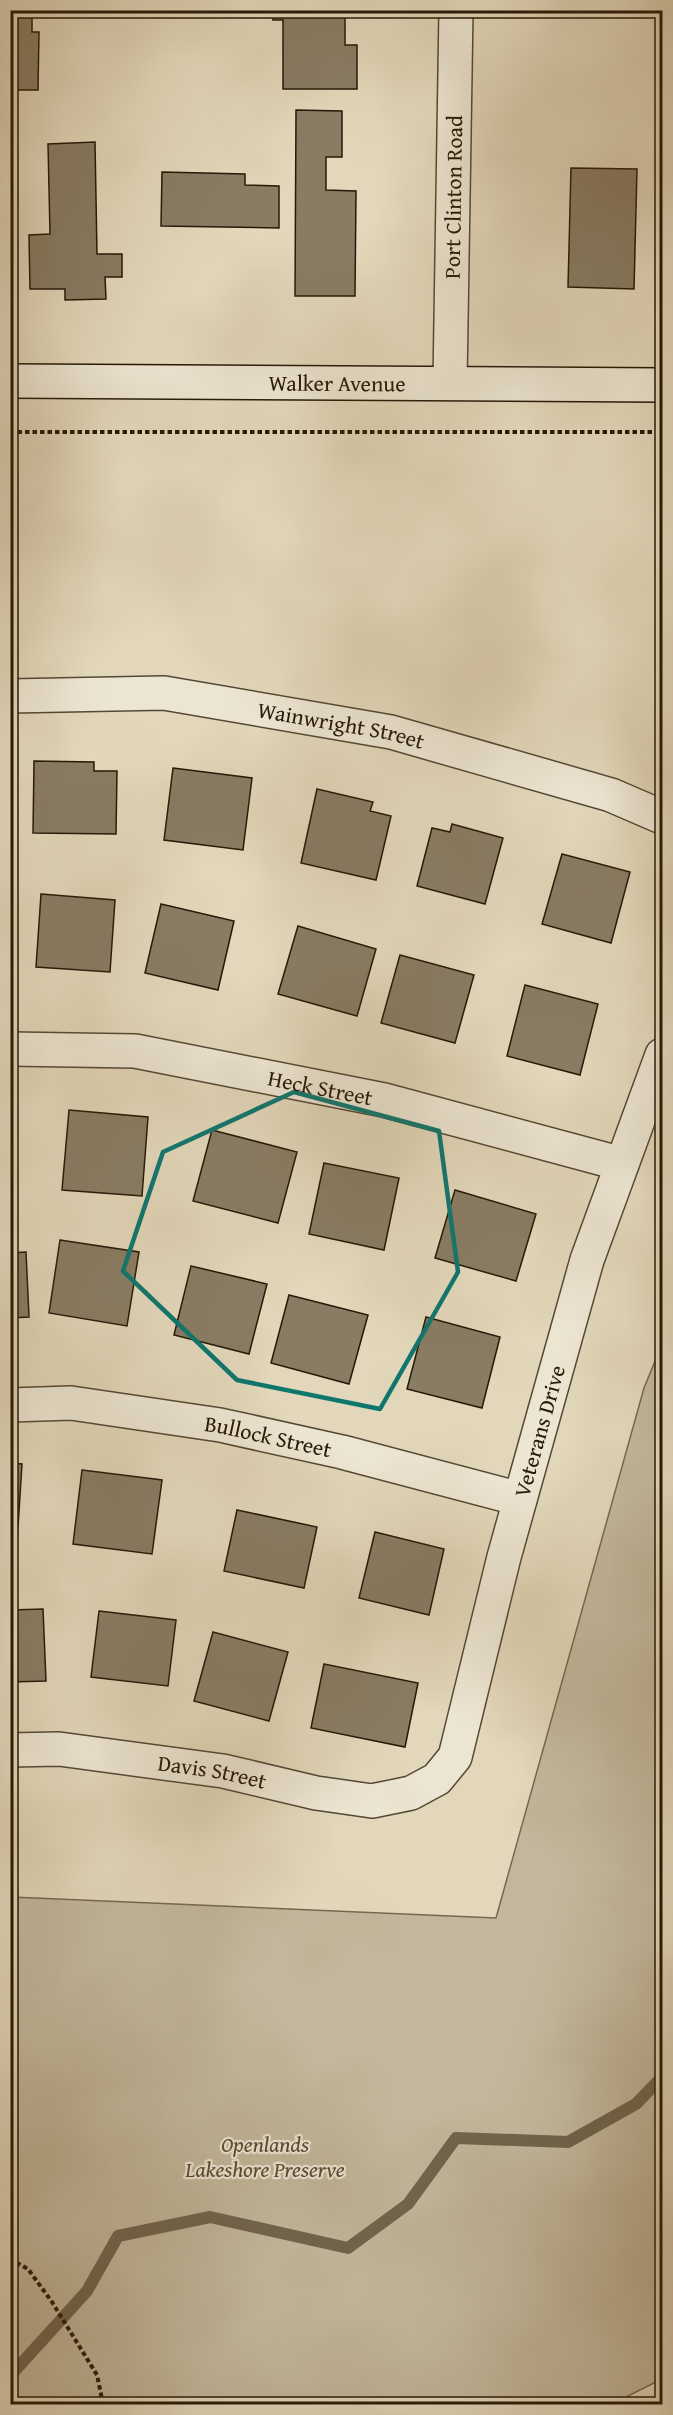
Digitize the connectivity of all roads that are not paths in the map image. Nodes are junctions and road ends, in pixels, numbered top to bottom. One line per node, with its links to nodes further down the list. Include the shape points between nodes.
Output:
1 (456, 10): 3 (street, Port Clinton Road)
2 (10, 381): 3 (street, Walker Avenue)
3 (450, 383): 4 (street, Walker Avenue)
4 (663, 385)
5 (10, 696): 6 (street, Wainwright Street, via 164,693 391,732 611,795)
6 (663, 817)
7 (10, 1048): 9 (street, Heck Street, via 146,1053 384,1100)
8 (663, 1055): 9 (street, Veterans Drive)
9 (622, 1164): 11 (street, Veterans Drive, via 586,1260)
10 (10, 1405): 11 (street, Bullock Street, via 71,1403 220,1425 342,1452)
11 (520, 1499): 13 (street, Veterans Drive, via 455,1756 437,1779)
12 (10, 1750): 13 (street, Davis Street, via 60,1749 223,1771 372,1801)
13 (411, 1792)

